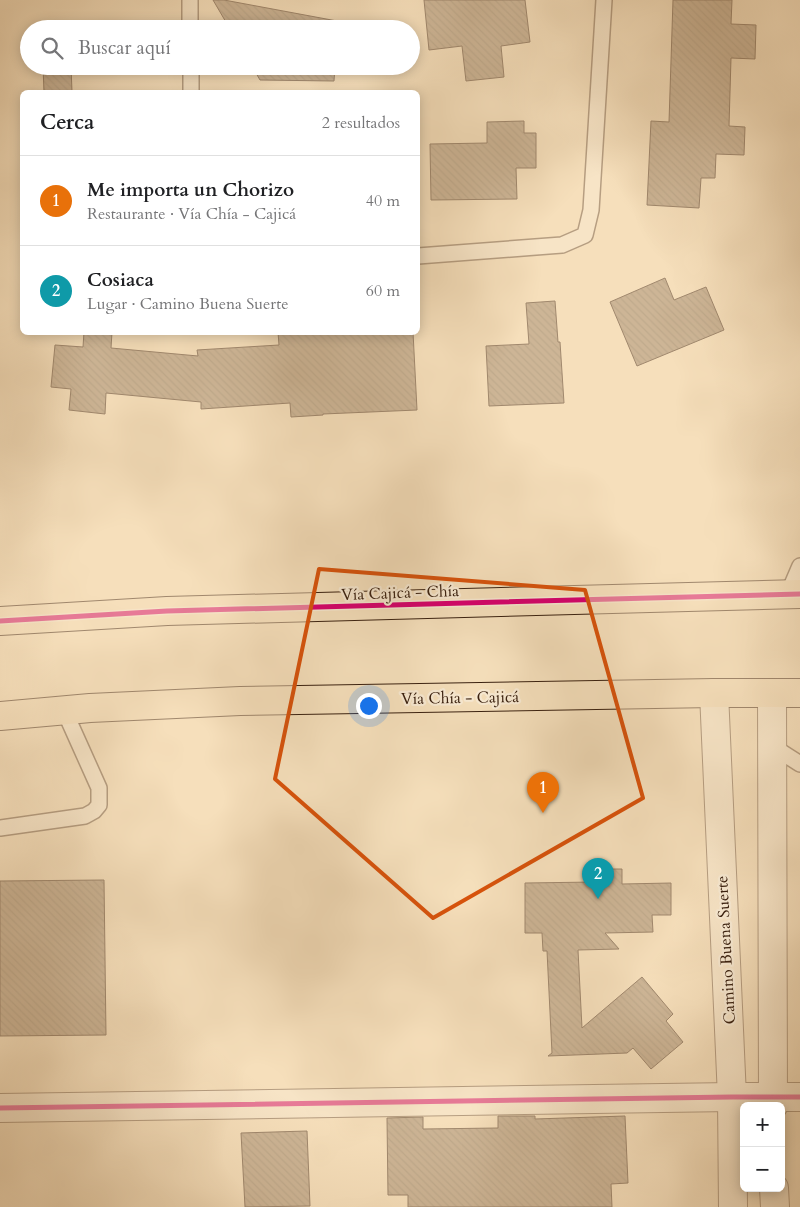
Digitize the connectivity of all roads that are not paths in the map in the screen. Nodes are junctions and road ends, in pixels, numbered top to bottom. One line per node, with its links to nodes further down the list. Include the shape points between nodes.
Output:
1 (190, 0): 3 (lane)
2 (604, 0): 6 (lane, via 591,210 585,235 562,245)
3 (190, 20)
4 (191, 75): 5 (lane)
5 (191, 90)
6 (420, 256)
7 (800, 566): 8 (lane)
8 (794, 594): 9 (highway, Vía Cajicá - Chía, via 167,611)
9 (0, 621)
10 (714, 693): 11 (highway, Vía Chía - Cajicá); 13 (highway, Vía Chía - Cajicá, via 240,701); 18 (street, Camino Buena Suerte)
11 (772, 693): 12 (highway, Vía Chía - Cajicá); 15 (street)
12 (800, 693)
13 (64, 710): 14 (highway, Vía Chía - Cajicá); 17 (lane, via 99,788 99,805 85,816)
14 (0, 716)
15 (772, 746): 16 (lane); 20 (street)
16 (800, 764)
17 (0, 828)
18 (732, 1097): 20 (street); 21 (street); 23 (street, Camino Buena Suerte)
19 (800, 1097): 20 (street)
20 (773, 1101)
21 (0, 1108)
22 (774, 1192): 24 (street)
23 (733, 1207)
24 (774, 1207)

